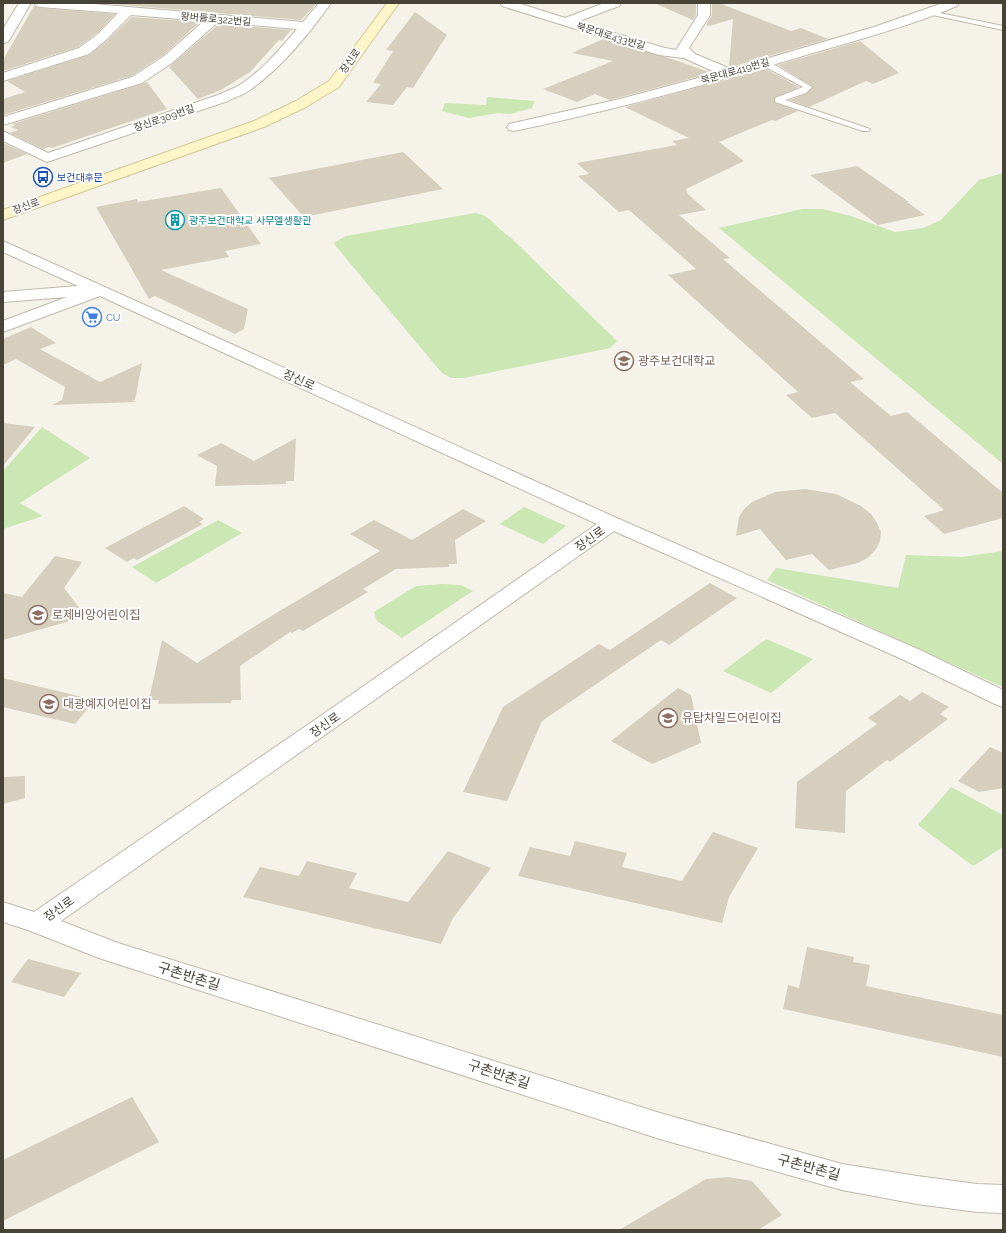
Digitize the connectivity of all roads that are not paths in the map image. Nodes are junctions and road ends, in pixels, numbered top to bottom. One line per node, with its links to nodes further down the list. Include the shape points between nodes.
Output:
1 (25, 3): 16 (street)
2 (40, 3): 8 (street, 왕버들로322번길)
3 (325, 3): 14 (street, 장신로309번길)
4 (506, 3): 13 (street)
5 (615, 3): 13 (street, 북문대로433번길)
6 (704, 3): 17 (street, via 704,15 682,49)
7 (952, 3): 11 (street, 북문대로419번길)
8 (78, 5): 10 (street, 왕버들로322번길)
9 (390, 5): 25 (main road, 장신로, via 334,84 301,104 259,124)
10 (127, 12): 12 (street, 왕버들로322번길); 20 (street, via 84,51)
11 (930, 13): 15 (lane); 18 (street, 북문대로419번길)
12 (214, 19): 14 (street, 왕버들로322번길); 21 (street, via 155,71 137,80)
13 (565, 22): 17 (street, 북문대로433번길, via 664,52)
14 (305, 26): 24 (street, 장신로309번길, via 262,73 247,86 223,98 47,158)
15 (1003, 28)
16 (3, 39)
17 (688, 55): 19 (street, 북문대로433번길)
18 (765, 63): 19 (street, 북문대로419번길); 23 (lane, via 808,87 778,100)
19 (730, 73): 22 (street, 북문대로419번길)
20 (3, 77)
21 (3, 121)
22 (514, 127)
23 (866, 129)
24 (3, 135)
25 (3, 215)
26 (3, 246): 27 (street, 장신로)
27 (100, 290): 28 (street); 29 (street); 30 (street, 장신로)
28 (3, 297)
29 (3, 327)
30 (612, 523): 31 (street, via 912,655); 33 (street, 장신로)
31 (1003, 699)
32 (3, 912): 33 (street, 구촌반촌길)
33 (38, 923): 34 (street, 구촌반촌길, via 109,951 660,1126 842,1177 917,1190)
34 (1003, 1199)

